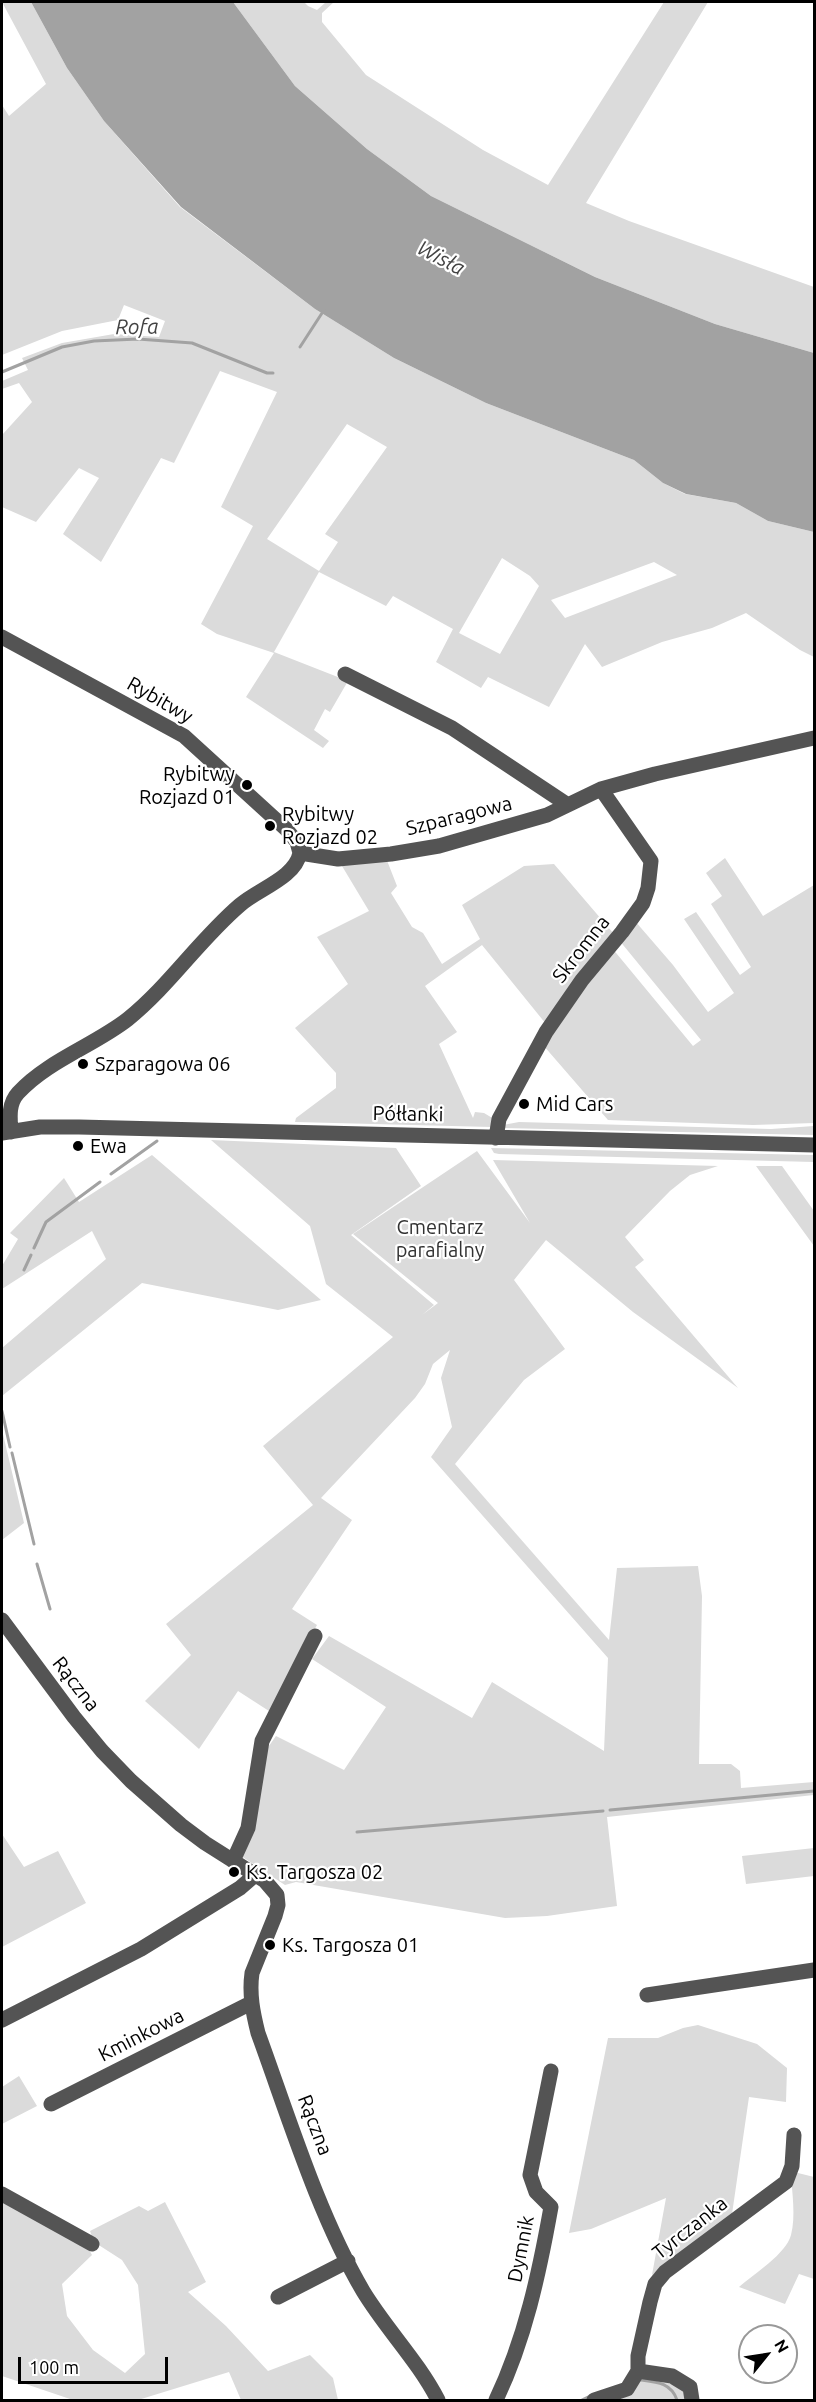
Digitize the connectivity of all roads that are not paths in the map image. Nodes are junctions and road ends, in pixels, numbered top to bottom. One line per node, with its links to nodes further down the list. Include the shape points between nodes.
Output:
1 (2, 637): 6 (street, Rybitwy, via 184,736 286,829)
2 (345, 674): 5 (street, via 452,728)
3 (814, 738): 4 (street, Szparagowa)
4 (601, 789): 5 (street, Szparagowa); 8 (street, Skromna, via 651,861 648,888 643,903 546,1032 499,1119)
5 (568, 805): 6 (street, Szparagowa, via 547,815 419,849 339,859)
6 (300, 853): 7 (street, via 290,870 231,912 137,1011 18,1093)
7 (6, 1132): 8 (street, Półłanki, via 79,1127)
8 (496, 1138): 9 (street, Półłanki)
9 (814, 1145)
10 (2, 1620): 12 (street, Rączna, via 102,1750 131,1781 181,1825)
11 (315, 1636): 12 (street, via 261,1741 248,1828)
12 (233, 1862): 13 (street, Rączna)
13 (255, 1875): 16 (street, Rączna, via 273,1888 278,1901 252,1973); 17 (street, via 141,1949)
14 (814, 1970): 15 (street)
15 (647, 1995)
16 (251, 2003): 19 (street, Kminkowa); 23 (street, Rączna, via 261,2044 324,2210)
17 (2, 2020)
18 (551, 2071): 27 (street, Dymnik, via 530,2175 536,2192 551,2207 538,2282 513,2366)
19 (51, 2104)
20 (794, 2135): 25 (street, Tyrczanka, via 792,2166 786,2182 665,2272 655,2284)
21 (2, 2194): 22 (street)
22 (92, 2244)
23 (348, 2261): 24 (street); 26 (street, Rączna, via 364,2293)
24 (278, 2296)
25 (638, 2371): 28 (street, via 627,2389); 29 (street, via 672,2376 690,2386)
26 (438, 2400)
27 (496, 2400)
28 (594, 2400)
29 (692, 2400)

